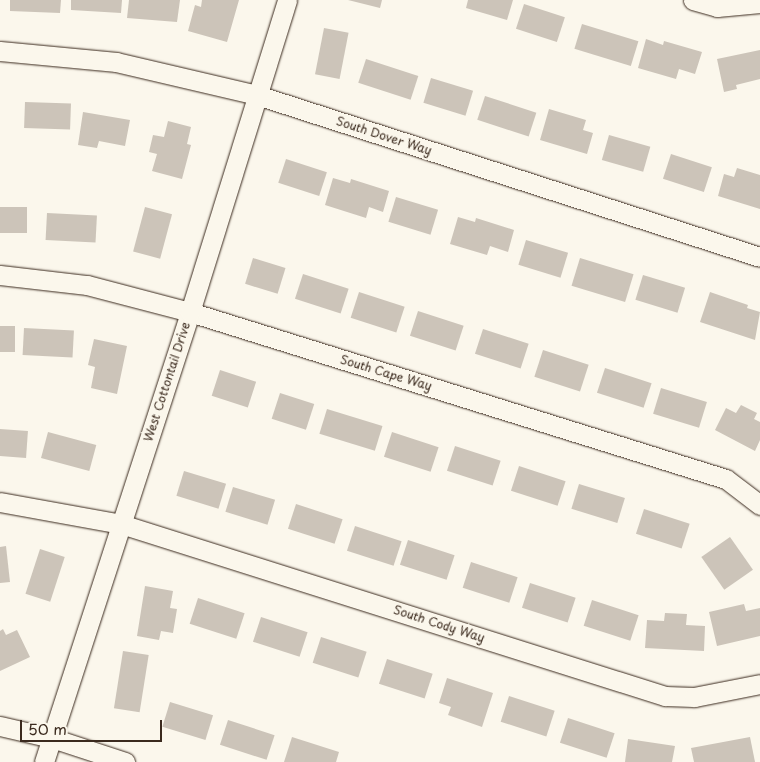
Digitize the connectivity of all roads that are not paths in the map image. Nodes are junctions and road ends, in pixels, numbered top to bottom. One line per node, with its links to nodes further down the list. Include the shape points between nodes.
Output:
1 (287, 0): 5 (street, West Cottontail Drive)
2 (693, 0): 3 (street, via 717,8)
3 (760, 3)
4 (0, 51): 5 (street, South Dover Way, via 116,62)
5 (257, 96): 6 (street, South Dover Way); 8 (street, West Cottontail Drive)
6 (760, 256)
7 (0, 275): 8 (street, South Cape Way, via 87,285)
8 (190, 312): 10 (street, South Cape Way, via 726,479); 11 (street, West Cottontail Drive)
9 (0, 502): 11 (street, South Cody Way)
10 (760, 505)
11 (121, 524): 12 (street, South Cody Way, via 665,696 694,697); 14 (street, West Cottontail Drive)
12 (760, 684)
13 (0, 726): 14 (street)
14 (52, 738): 15 (street, West Cottontail Drive); 16 (street)
15 (44, 762)
16 (126, 762)

